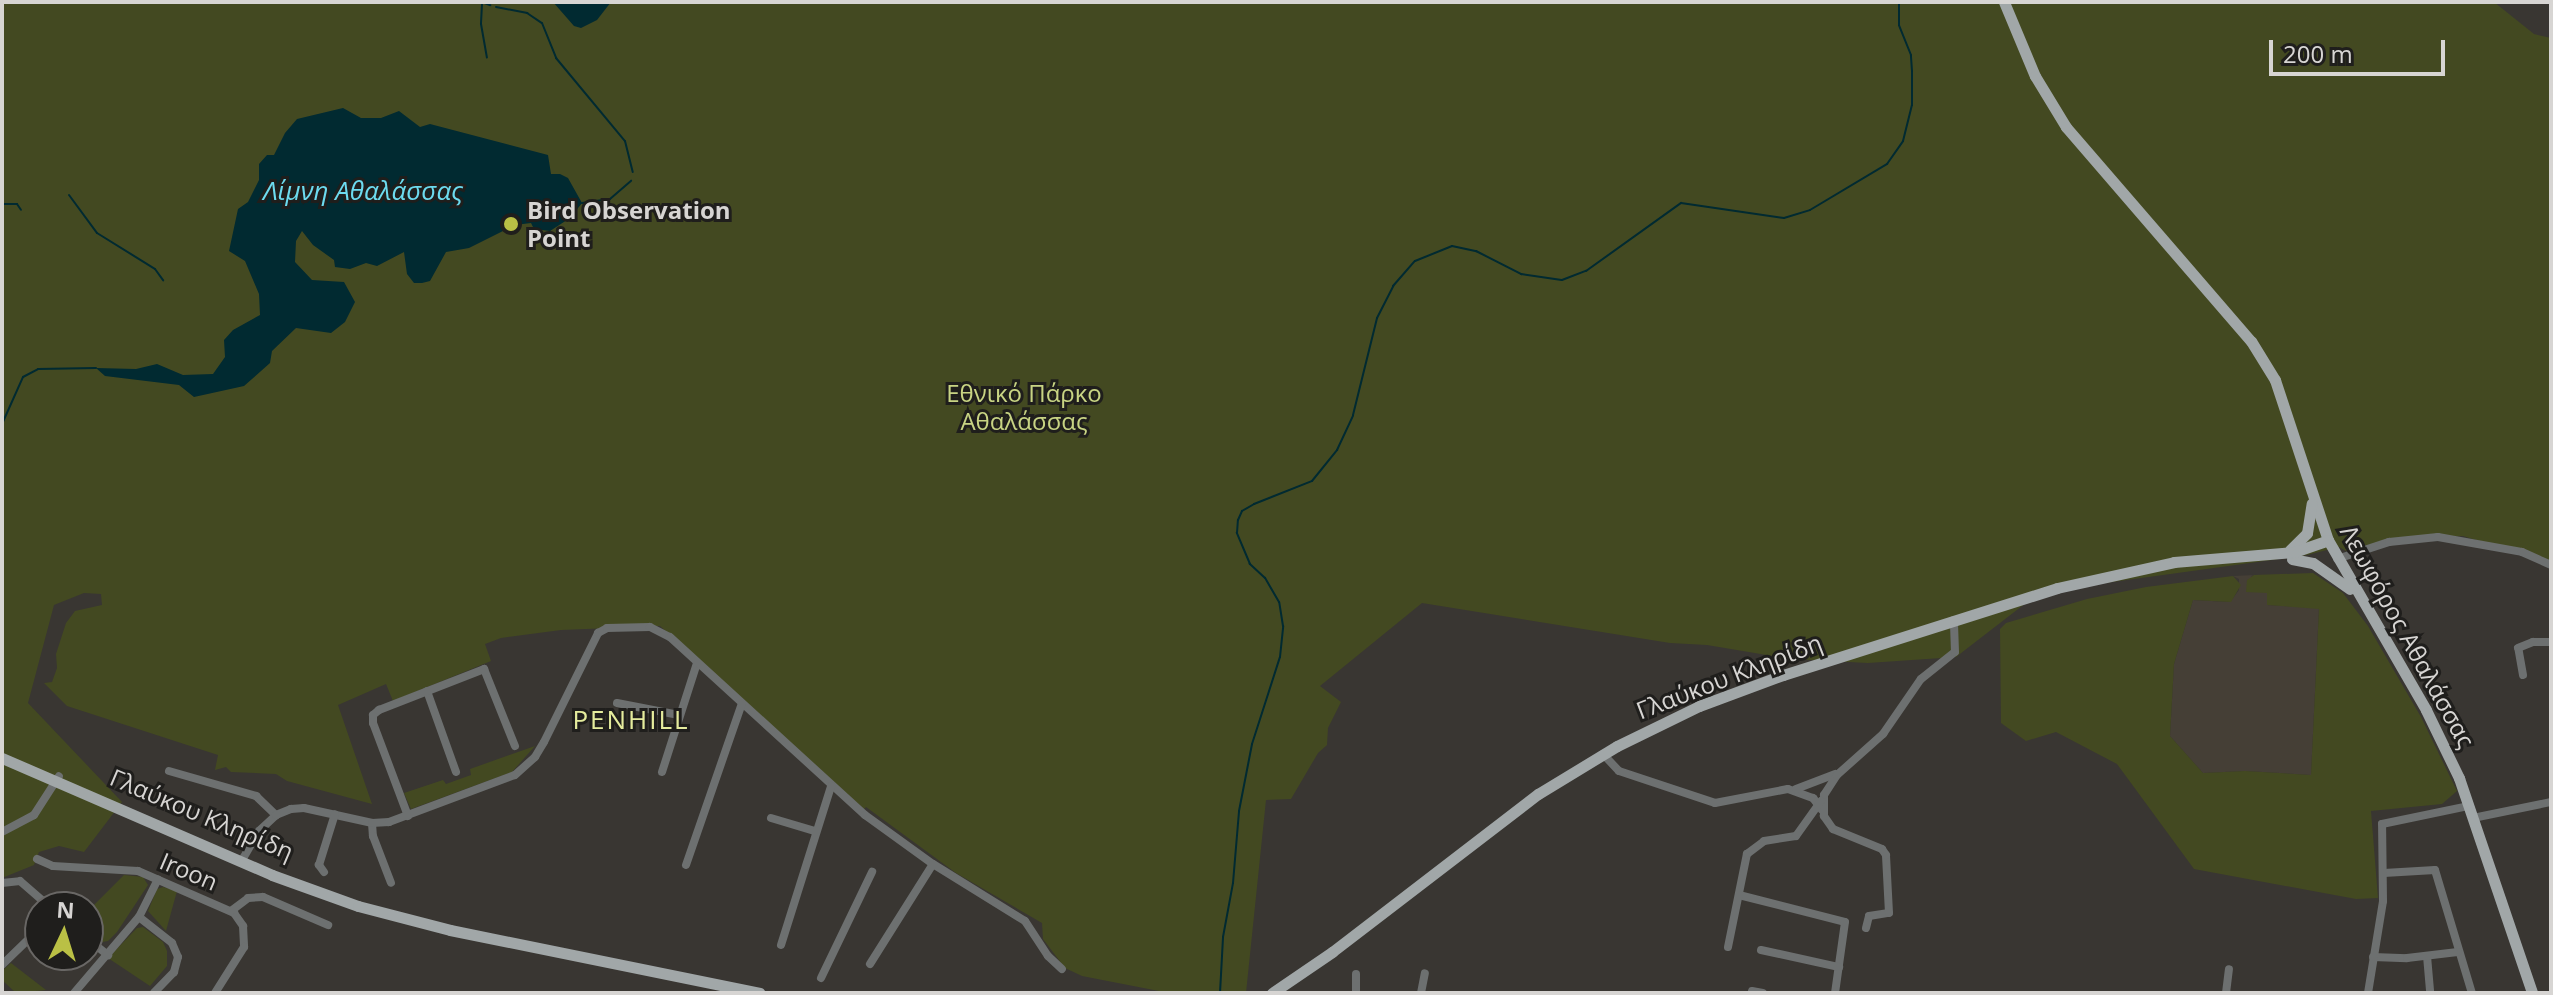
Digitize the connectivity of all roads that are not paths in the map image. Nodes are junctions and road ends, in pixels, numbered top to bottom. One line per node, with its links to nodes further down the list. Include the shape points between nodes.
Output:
1 (2004, 2): 2 (main road, Λεωφόρος Αθαλάσσας, via 2035,76 2066,127 2251,341 2275,380)
2 (2311, 492): 3 (main road, Λεωφόρος Αθαλάσσας); 4 (main road, via 2306,534)
3 (2330, 543): 4 (main road, Γλαύκου Κληρίδη); 5 (main road, Λεωφόρος Αθαλάσσας)
4 (2287, 556): 7 (main road, via 2313,563); 8 (main road, Γλαύκου Κληρίδη, via 2154,567 2057,588)
5 (2337, 559): 6 (street, via 2389,542 2438,537 2522,552); 7 (main road, Λεωφόρος Αθαλάσσας)
6 (2551, 565)
7 (2357, 595): 29 (main road, Λεωφόρος Αθαλάσσας, via 2426,710)
8 (1954, 620): 18 (main road, Γλαύκου Κληρίδη, via 1740,691); 20 (street, via 1955,652 1921,679 1883,734)
9 (2551, 642): 11 (street, via 2518,648)
10 (697, 663): 14 (street); 15 (street); 32 (street, via 660,630 607,628 593,641 526,768 505,781)
11 (2523, 675)
12 (427, 691): 16 (street, via 484,669); 22 (street); 32 (street, via 373,715)
13 (617, 703): 15 (street)
14 (742, 703): 25 (street); 40 (street)
15 (679, 715): 23 (street)
16 (515, 746)
17 (2, 751): 24 (main road, Γλαύκου Κληρίδη)
18 (1603, 754): 26 (street, via 1619,771 1715,803); 70 (main road, Γλαύκου Κληρίδη, via 1538,794)
19 (2, 758): 24 (main road, Γλαύκου Κληρίδη)
20 (1842, 770): 26 (street); 28 (street)
21 (169, 771): 31 (street, via 256,796)
22 (456, 772)
23 (662, 772)
24 (57, 779): 36 (street, via 34,815); 38 (main road, Γλαύκου Κληρίδη)
25 (831, 786): 35 (street); 39 (street)
26 (1795, 789): 28 (street)
27 (2551, 802): 29 (street)
28 (1821, 808): 48 (street, via 1796,836 1753,847); 52 (street, via 1833,829 1886,855 1889,913 1869,916)
29 (2471, 812): 43 (street, via 2382,824); 86 (main road, Λεωφόρος Αθαλάσσας)
30 (335, 814): 31 (street, via 304,808); 34 (street); 41 (street, via 319,865)
31 (276, 815): 38 (street)
32 (408, 816): 34 (street)
33 (771, 818): 35 (street)
34 (372, 823): 46 (street)
35 (815, 831): 54 (street)
36 (2, 832)
37 (37, 859): 44 (street, Iroon, via 53,866 130,870)
38 (242, 859): 75 (main road, Γλαύκου Κληρίδη, via 387,914)
39 (933, 864): 62 (street); 65 (street, via 1019,916)
40 (686, 865)
41 (324, 872)
42 (872, 872): 69 (street)
43 (2384, 873): 58 (street, via 2435,870); 61 (street)
44 (158, 879): 49 (street, Iroon); 50 (street)
45 (2, 883): 47 (street, via 17,880)
46 (391, 883)
47 (30, 891)
48 (1739, 895): 55 (street); 64 (street, via 1845,922)
49 (231, 911): 51 (street, via 244,899 263,897); 74 (street, Iroon, via 243,926 244,947)
50 (139, 917): 59 (street); 73 (street, via 172,943 178,957 174,972)
51 (328, 925)
52 (1866, 928)
53 (24, 944): 63 (street)
54 (781, 945)
55 (1728, 947)
56 (1761, 950): 64 (street)
57 (104, 952): 59 (street)
58 (2458, 952): 60 (street); 85 (street)
59 (108, 955): 72 (street)
60 (2427, 956): 61 (street); 84 (street)
61 (2373, 957): 83 (street)
62 (870, 964)
63 (2, 965)
64 (1839, 967): 81 (street)
65 (1062, 969)
66 (2229, 969): 82 (street)
67 (1425, 973): 79 (street)
68 (1356, 974): 78 (street)
69 (821, 978)
70 (1290, 981): 76 (main road, Γλαύκου Κληρίδη); 77 (main road, Γλαύκου Κληρίδη)
71 (1752, 991): 80 (street)
72 (74, 993)
73 (154, 993)
74 (215, 993)
75 (760, 993)
76 (1265, 993)
77 (1272, 993)
78 (1356, 993)
79 (1421, 993)
80 (1763, 993)
81 (1835, 993)
82 (2226, 993)
83 (2368, 993)
84 (2430, 993)
85 (2472, 993)
86 (2532, 993)

